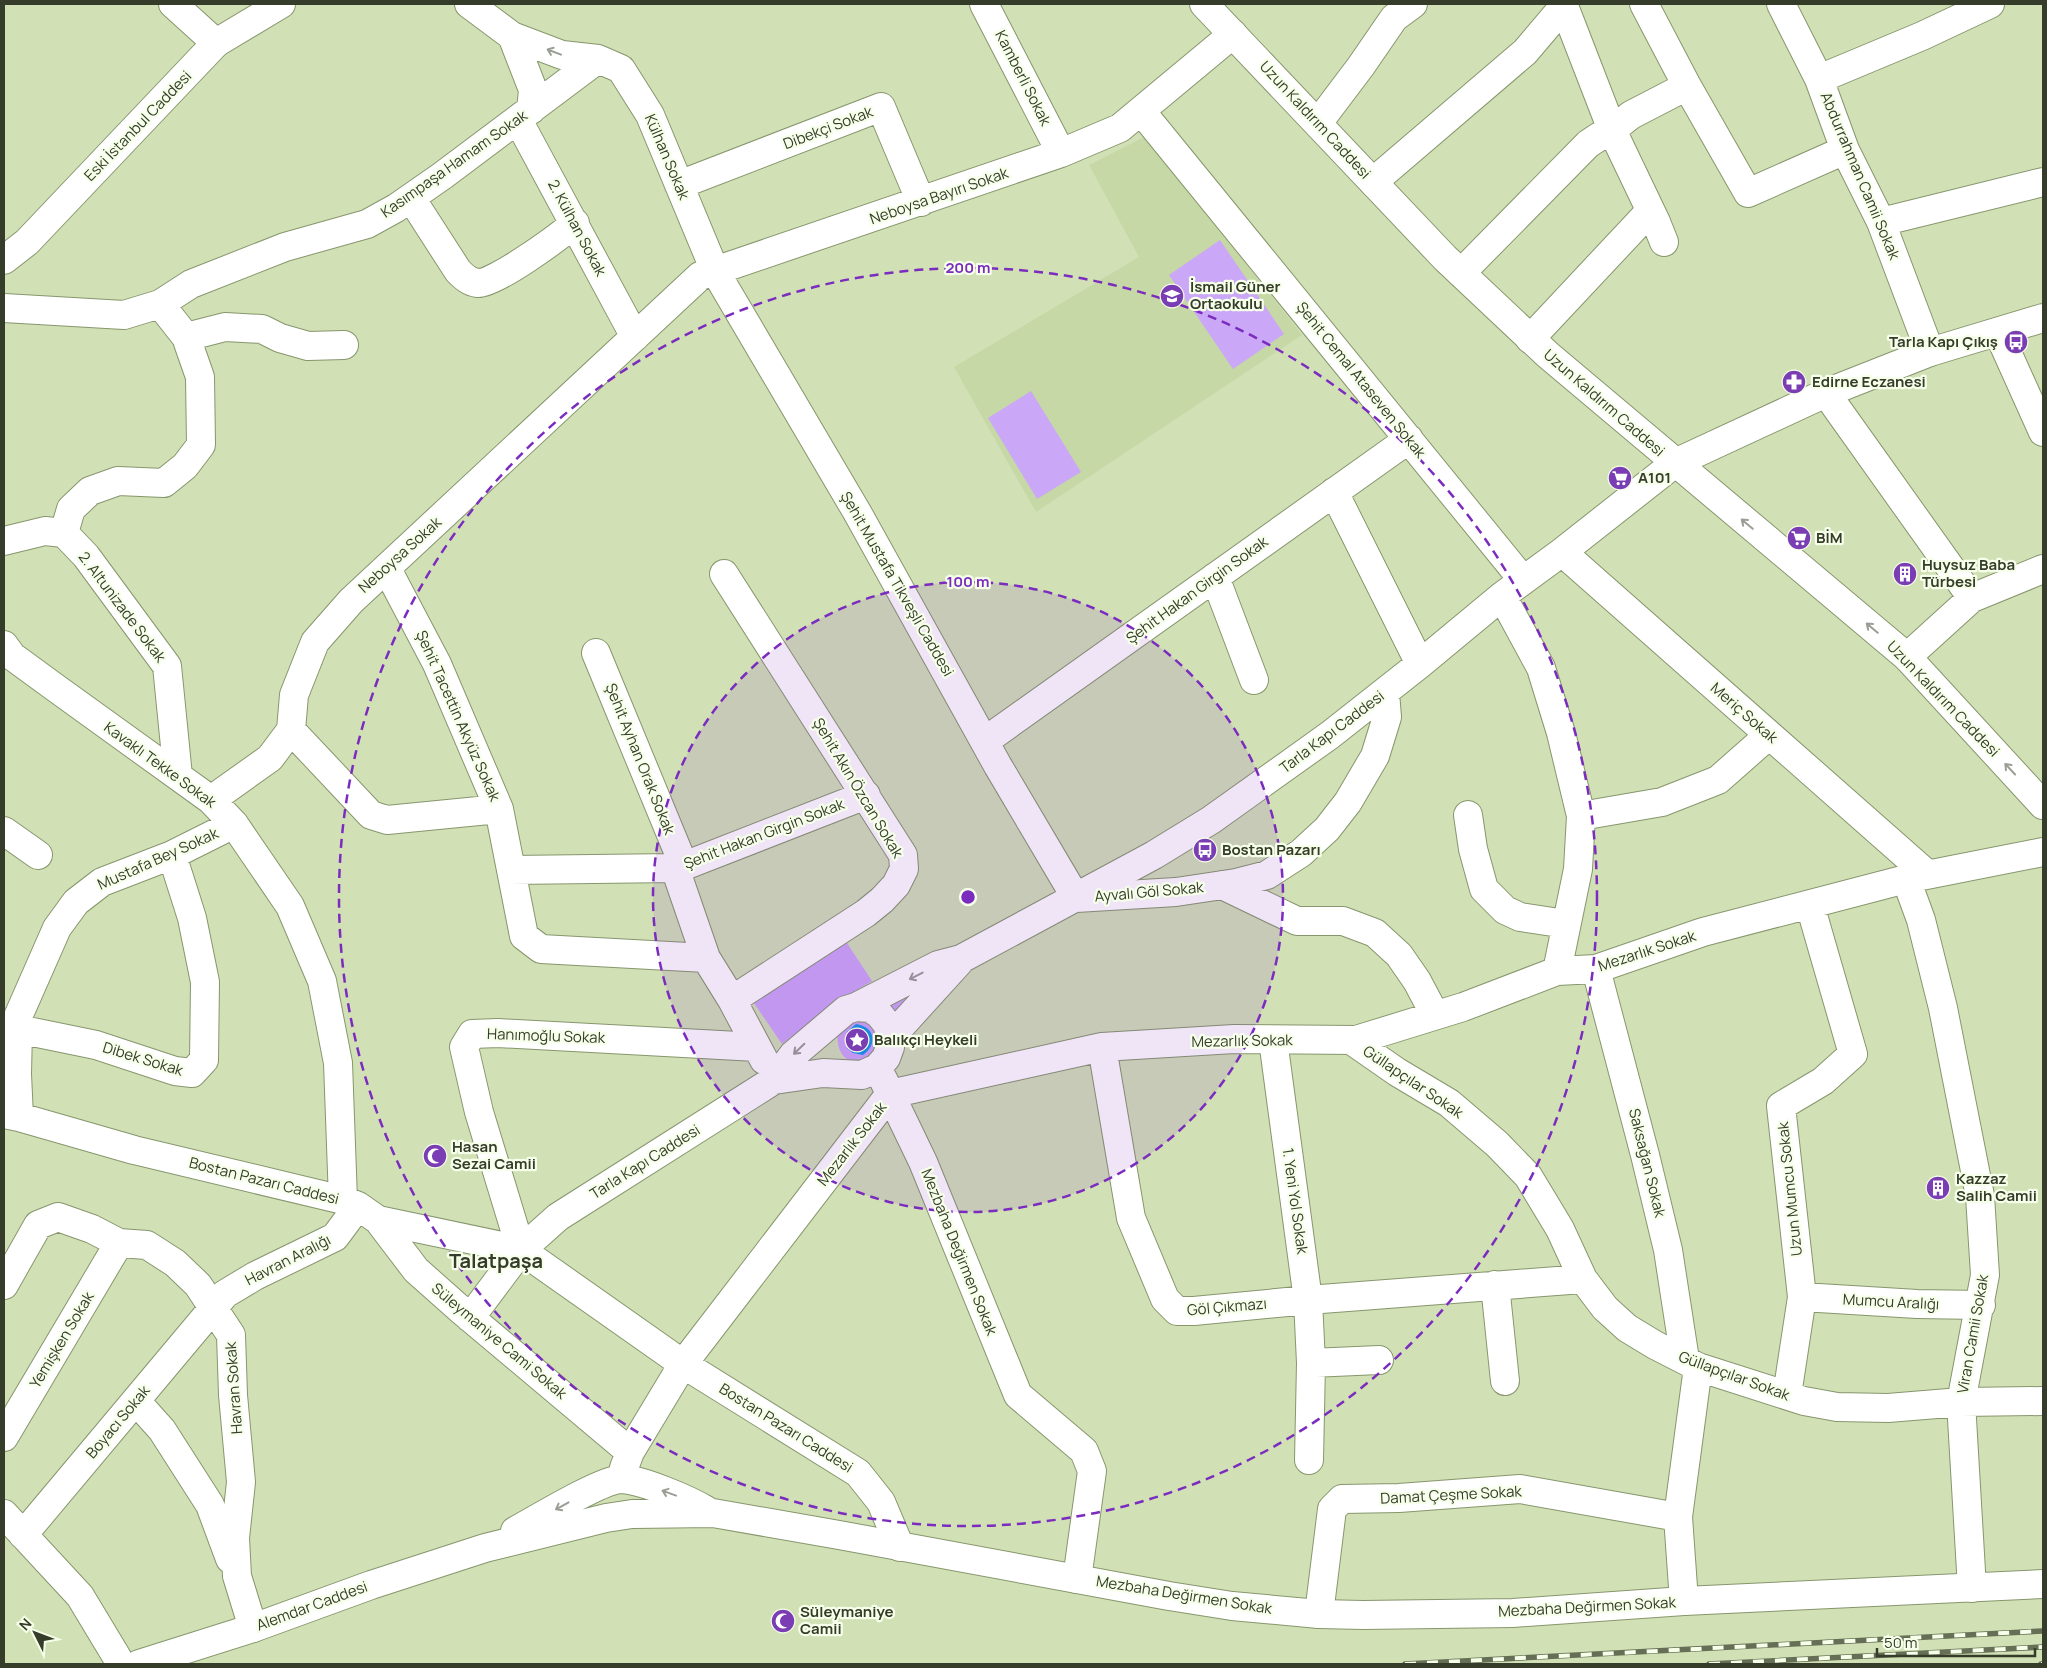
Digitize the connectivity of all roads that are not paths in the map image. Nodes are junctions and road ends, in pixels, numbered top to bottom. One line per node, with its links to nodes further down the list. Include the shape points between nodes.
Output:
1 (173, 4): 13 (street)
2 (281, 4): 13 (street, Eski İstanbul Caddesi)
3 (469, 4): 12 (street, Külhan Sokak)
4 (984, 4): 22 (street, Kamberli Sokak)
5 (1413, 4): 19 (street, via 1394,18)
6 (1644, 4): 16 (street)
7 (1781, 4): 15 (street, Abdurrahman Camii Sokak)
8 (1990, 4): 15 (street)
9 (1564, 5): 20 (street); 23 (street, via 1525,52)
10 (1211, 6): 11 (street, Uzun Kaldırım Caddesi)
11 (1233, 34): 17 (street, Neboysa Bayırı Sokak); 19 (street, Uzun Kaldırım Caddesi)
12 (512, 36): 14 (street, Külhan Sokak, one-way to 12, via 562,55); 18 (street, via 533,90)
13 (216, 43): 32 (street, Eski İstanbul Caddesi, via 27,242)
14 (598, 59): 18 (street, Kasımpaşa Hamam Sokak); 25 (street, Külhan Sokak, via 621,69 650,115)
15 (1819, 79): 21 (street, Abdurrahman Camii Sokak)
16 (1687, 86): 20 (street, via 1631,115); 21 (street, via 1748,193)
17 (1141, 111): 22 (street, Neboysa Bayırı Sokak, via 1120,128); 46 (street, Şehit Cemal Ataseven Sokak)
18 (525, 115): 26 (street, Kasımpaşa Hamam Sokak); 30 (street, 2. Külhan Sokak)
19 (1318, 123): 23 (street, Uzun Kaldırım Caddesi)
20 (1612, 130): 28 (street); 34 (street, via 1588,144)
21 (1845, 150): 29 (street, Abdurrahman Camii Sokak)
22 (1061, 153): 27 (street, Neboysa Bayırı Sokak)
23 (1373, 182): 34 (street, Uzun Kaldırım Caddesi)
24 (2043, 182): 29 (street)
25 (679, 184): 27 (street, Dibekçi Sokak, via 881,107); 33 (street, Külhan Sokak)
26 (411, 198): 30 (street, via 458,271 468,280 480,284 557,238); 35 (street, Kasımpaşa Hamam Sokak, via 367,224 285,247 191,284)
27 (921, 202): 33 (street, Neboysa Bayırı Sokak)
28 (1650, 211): 31 (street); 41 (street)
29 (1881, 222): 43 (street, Abdurrahman Camii Sokak)
30 (575, 223): 39 (street, 2. Külhan Sokak)
31 (1664, 242)
32 (4, 260)
33 (715, 271): 39 (street, Neboysa Bayırı Sokak, via 700,276); 66 (street, Şehit Mustafa Tikveşli Caddesi, via 862,521)
34 (1461, 273): 41 (street, Uzun Kaldırım Caddesi)
35 (160, 304): 36 (street, Kasımpaşa Hamam Sokak, via 124,315); 40 (street)
36 (4, 308)
37 (2043, 318): 38 (street, Tarla Kapı Caddesi)
38 (1998, 332): 43 (street, Tarla Kapı Caddesi); 45 (street)
39 (635, 336): 52 (street, Neboysa Sokak)
40 (186, 337): 42 (street, via 224,327 262,330 308,346); 49 (street, via 200,377 201,445 185,466 164,483 118,480 90,491 72,509)
41 (1530, 339): 47 (street, Uzun Kaldırım Caddesi)
42 (344, 344)
43 (1930, 352): 44 (street, Tarla Kapı Caddesi)
44 (1826, 393): 47 (street, Tarla Kapı Caddesi); 57 (street)
45 (2043, 432)
46 (1409, 438): 48 (street, Şehit Hakan Girgin Sokak); 56 (street, Şehit Cemal Ataseven Sokak)
47 (1675, 464): 51 (street, Tarla Kapı Caddesi); 60 (street, Uzun Kaldırım Caddesi, one-way to 47)
48 (1334, 492): 55 (street, Şehit Hakan Girgin Sokak); 61 (street)
49 (64, 533): 50 (street, via 45,532); 67 (street, 2. Altunizade Sokak, via 86,556 167,666)
50 (4, 541)
51 (1562, 552): 56 (street, Tarla Kapı Caddesi); 65 (street, Meriç Sokak)
52 (387, 569): 64 (street, Neboysa Sokak, via 351,601 315,642 294,695); 71 (street, Şehit Tacettin Akyüz Sokak, via 437,664)
53 (2043, 569): 57 (street)
54 (724, 574): 68 (street, Şehit Akın Özcan Sokak)
55 (1215, 577): 62 (street); 66 (street, Şehit Hakan Girgin Sokak)
56 (1513, 588): 61 (street, Tarla Kapı Caddesi); 73 (street, Şehit Cemal Ataseven Sokak, via 1561,733)
57 (1972, 598): 60 (street)
58 (4, 645): 67 (street, Kavaklı Tekke Sokak, via 12,656)
59 (596, 653): 79 (street, Şehit Ayhan Orak Sokak)
60 (1907, 657): 70 (street, Uzun Kaldırım Caddesi, one-way to 60)
61 (1420, 664): 63 (street, Tarla Kapı Caddesi)
62 (1254, 680)
63 (1385, 692): 82 (street, Ayvalı Göl Sokak, via 1387,717 1375,756 1348,802 1327,829 1301,853 1267,875); 83 (street, Tarla Kapı Caddesi, via 1211,820)
64 (291, 730): 69 (street, via 270,758); 71 (street, via 371,815 387,820)
65 (1769, 735): 73 (street, via 1718,780 1662,802); 81 (street, Meriç Sokak)
66 (985, 741): 83 (street, Şehit Mustafa Tikveşli Caddesi)
67 (178, 776): 69 (street, Kavaklı Tekke Sokak)
68 (866, 795): 79 (street, Şehit Hakan Girgin Sokak); 90 (street, Şehit Akın Özcan Sokak, via 903,855 904,870 896,884 866,913)
69 (211, 800): 74 (street, Kavaklı Tekke Sokak)
70 (2043, 805)
71 (499, 809): 80 (street, Şehit Tacettin Akyüz Sokak)
72 (1468, 815): 85 (street, via 1484,889 1505,910 1520,917)
73 (1581, 816): 85 (street, Şehit Cemal Ataseven Sokak, via 1578,869)
74 (234, 824): 78 (street, Mustafa Bey Sokak); 105 (street, Kavaklı Tekke Sokak, via 290,906 322,981 338,1063)
75 (4, 831): 77 (street)
76 (2043, 852): 81 (street, Mezarlık Sokak)
77 (38, 855)
78 (172, 855): 93 (street, Mustafa Bey Sokak, via 102,882 76,902 57,928); 93 (street, Dibek Sokak, via 192,918 205,982 204,1060 192,1074)
79 (679, 867): 80 (street, Şehit Hakan Girgin Sokak); 86 (street, Şehit Ayhan Orak Sokak)
80 (511, 870): 86 (street, Şehit Tacettin Akyüz Sokak, via 524,936 541,949)
81 (1916, 877): 84 (street, Mezarlık Sokak); 113 (street, Viran Camii Sokak, via 1921,920 1943,1008 1980,1196 1985,1275)
82 (1222, 885): 83 (street, Ayvalı Göl Sokak, via 1176,892); 92 (street, via 1297,921 1343,921 1375,933 1398,955 1417,981)
83 (1076, 898): 87 (street, Tarla Kapı Caddesi)
84 (1810, 905): 88 (street, Mezarlık Sokak, via 1703,932); 111 (street, Uzun Mumcu Sokak, via 1853,1054 1823,1081 1781,1106)
85 (1566, 924): 89 (street, Şehit Cemal Ataseven Sokak)
86 (706, 958): 90 (street, Şehit Ayhan Orak Sokak)
87 (961, 960): 91 (street, Tarla Kapı Caddesi, one-way to 91, via 938,965); 95 (street, Tarla Kapı Caddesi)
88 (1596, 969): 89 (street, Mezarlık Sokak); 118 (street, Saksağan Sokak, via 1615,1034)
89 (1557, 971): 92 (street, Mezarlık Sokak)
90 (732, 1000): 98 (street, Şehit Ayhan Orak Sokak)
91 (856, 1007): 94 (street, Tarla Kapı Caddesi, via 846,1010); 95 (street, via 870,1008 879,1014)
92 (1435, 1015): 97 (street, Mezarlık Sokak)
93 (13, 1021): 104 (street, Mustafa Bey Sokak, via 16,1074)
94 (830, 1024): 101 (street, via 826,1038 829,1052); 102 (street, Tarla Kapı Caddesi, one-way to 102, via 793,1055)
95 (891, 1037): 100 (street, Tarla Kapı Caddesi, via 886,1058)
96 (1273, 1040): 97 (street, Mezarlık Sokak); 99 (street, Mezarlık Sokak, via 1234,1039); 112 (street, 1. Yeni Yol Sokak)
97 (1351, 1040): 108 (street, Güllapçılar Sokak, via 1449,1103 1497,1144 1528,1176 1560,1229)
98 (757, 1047): 102 (street, Şehit Ayhan Orak Sokak); 107 (street, Hanımoğlu Sokak, via 472,1034 464,1047)
99 (1102, 1047): 103 (street, Mezarlık Sokak); 112 (street, Göl Çıkmazı, via 1131,1218 1165,1299 1177,1311 1194,1312)
100 (877, 1068): 101 (street, Tarla Kapı Caddesi, via 862,1075); 103 (street, Mezbaha Değirmen Sokak)
101 (847, 1074): 102 (street, Tarla Kapı Caddesi, via 822,1073)
102 (774, 1080): 107 (street, Tarla Kapı Caddesi, via 558,1217)
103 (890, 1094): 119 (street, Mezarlık Sokak); 137 (street, Mezbaha Değirmen Sokak, via 923,1162 1018,1395 1084,1451 1092,1471)
104 (11, 1116): 105 (street, Bostan Pazarı Caddesi)
105 (359, 1209): 107 (street, Bostan Pazarı Caddesi); 114 (street, Havran Aralığı, via 335,1237 255,1276 225,1294); 115 (street, Süleymaniye Cami Sokak, via 416,1270)
106 (119, 1243): 109 (street, Havran Sokak, via 58,1217 38,1225); 114 (street, Havran Sokak, via 147,1245 175,1263 198,1285); 125 (street, Yemişken Sokak)
107 (521, 1250): 115 (street); 119 (street, Bostan Pazarı Caddesi)
108 (1583, 1279): 110 (street, Göl Çıkmazı); 118 (street, Güllapçılar Sokak, via 1605,1308 1627,1328)
109 (4, 1285)
110 (1495, 1286): 112 (street, Göl Çıkmazı); 120 (street)
111 (1802, 1297): 113 (street, Mumcu Aralığı); 121 (street, Uzun Mumcu Sokak)
112 (1308, 1300): 117 (street, 1. Yeni Yol Sokak)
113 (1981, 1305): 123 (street, Viran Camii Sokak)
114 (212, 1308): 122 (street, Boyacı Sokak); 136 (street, Havran Sokak, via 231,1335 241,1482 234,1538)
115 (470, 1318): 126 (street, Süleymaniye Cami Sokak)
116 (1379, 1360): 117 (street)
117 (1311, 1363): 127 (street, 1. Yeni Yol Sokak)
118 (1692, 1363): 121 (street, Güllapçılar Sokak); 132 (street, Saksağan Sokak)
119 (683, 1364): 126 (street, Mezarlık Sokak); 134 (street, Bostan Pazarı Caddesi, via 858,1473 881,1502)
120 (1505, 1381)
121 (1786, 1395): 123 (street, Güllapçılar Sokak, via 1837,1407 1888,1408)
122 (136, 1401): 133 (street, Boyacı Sokak); 136 (street, via 162,1430 210,1505)
123 (1961, 1402): 124 (street, Güllapçılar Sokak); 139 (street, Viran Camii Sokak)
124 (2043, 1402)
125 (4, 1437)
126 (630, 1452): 128 (street, Mezarlık Sokak)
127 (1309, 1460)
128 (611, 1482): 129 (street, one-way to 128, via 653,1487); 131 (street, Mezarlık Sokak, via 596,1493 594,1506 597,1511); 135 (street, one-way to 135)
129 (713, 1513): 131 (street); 134 (street)
130 (4, 1514): 133 (street)
131 (613, 1517): 135 (street)
132 (1678, 1518): 140 (street, Saksağan Sokak); 141 (street, Damat Çeşme Sokak, via 1520,1489 1342,1500 1332,1509)
133 (23, 1535): 143 (street, via 80,1596)
134 (900, 1547): 137 (street)
135 (485, 1548): 142 (street, Alemdar Caddesi, via 370,1585)
136 (237, 1576): 142 (street, Havran Sokak)
137 (1077, 1579): 141 (street, Mezbaha Değirmen Sokak, via 1232,1606)
138 (2043, 1584): 139 (street, Mezbaha Değirmen Sokak)
139 (1972, 1588): 140 (street, Mezbaha Değirmen Sokak)
140 (1684, 1601): 141 (street, Mezbaha Değirmen Sokak, via 1513,1613)
141 (1319, 1614)
142 (254, 1628): 144 (street, Alemdar Caddesi)
143 (121, 1664)
144 (139, 1664)

